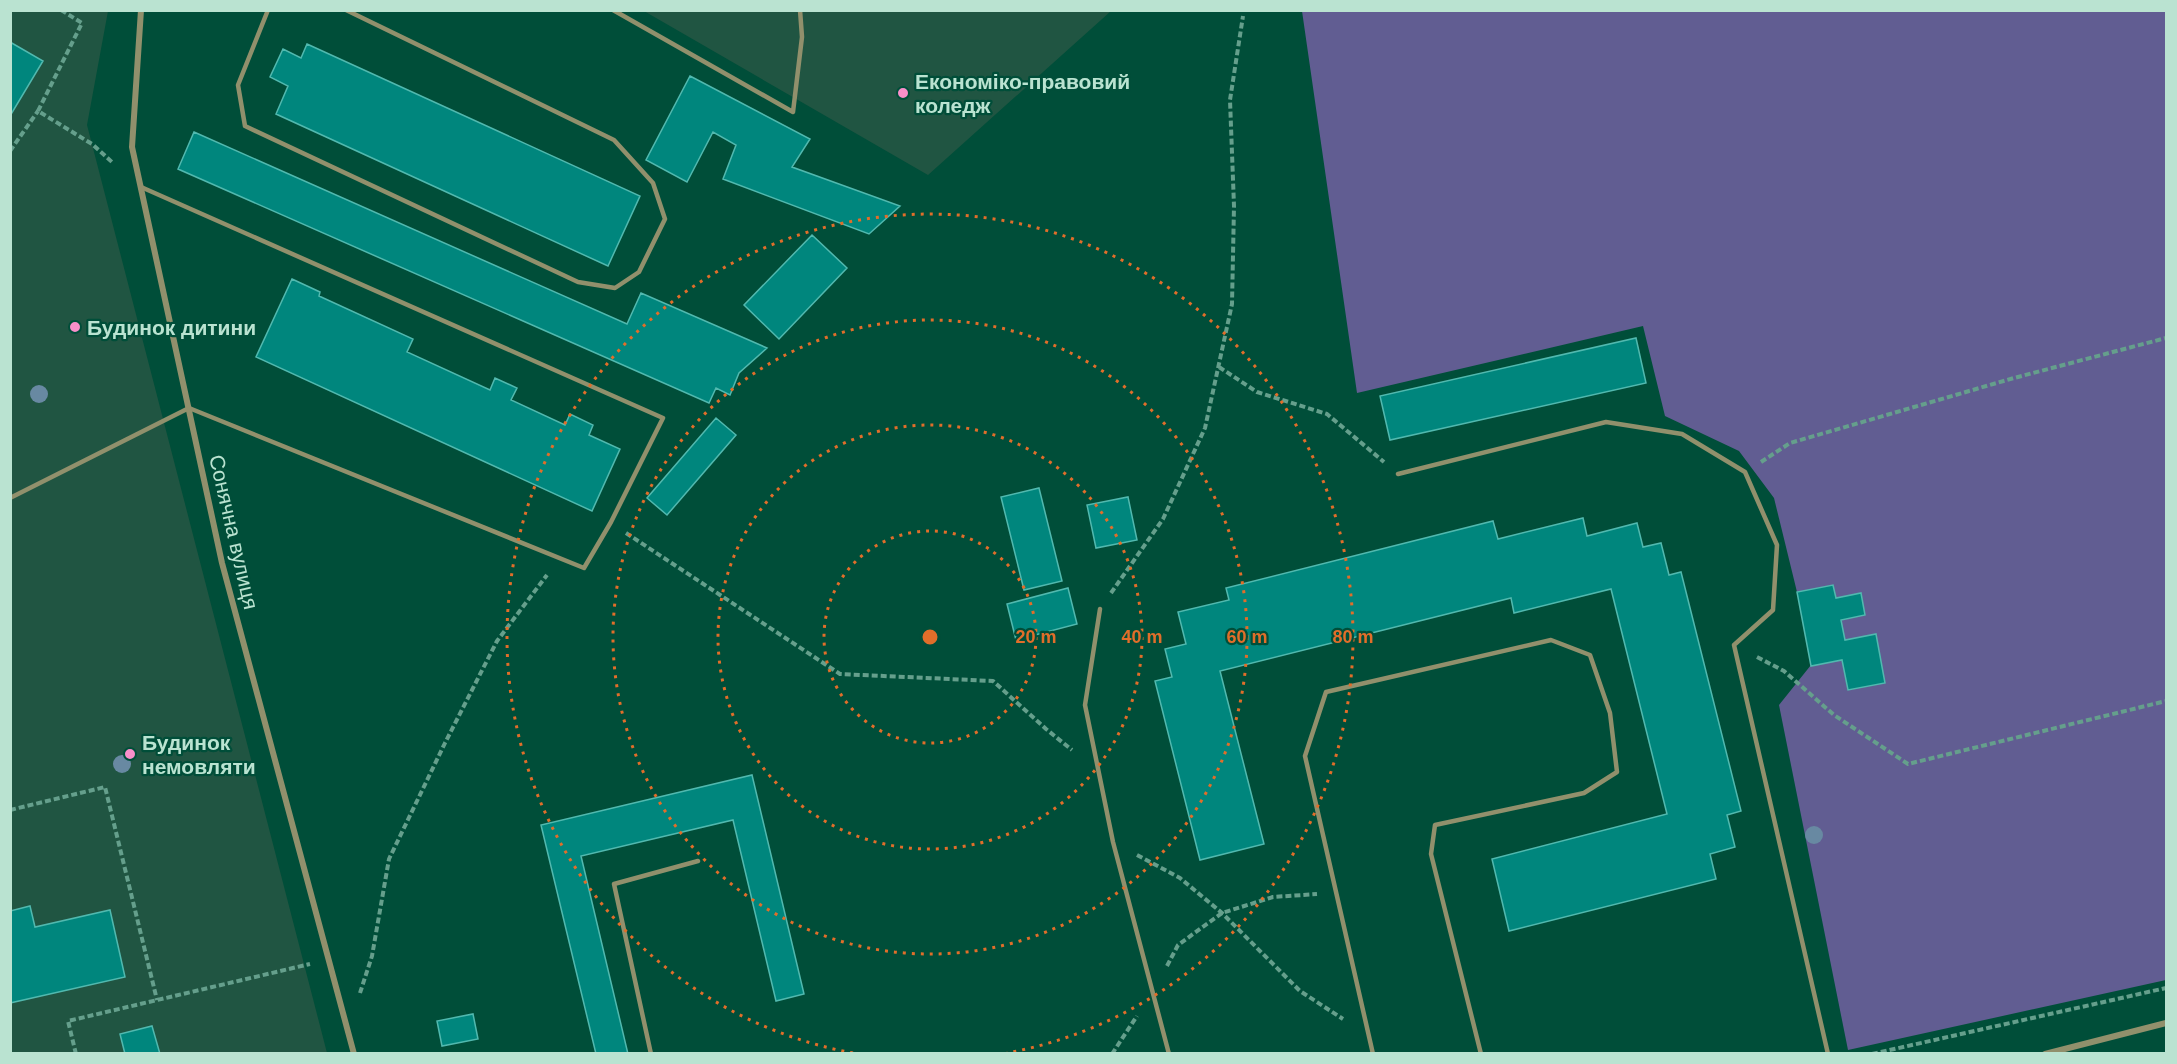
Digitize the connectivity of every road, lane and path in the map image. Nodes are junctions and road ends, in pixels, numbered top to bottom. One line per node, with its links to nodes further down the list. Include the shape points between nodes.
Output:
1 (60, 10): 8 (path, via 82,23)
2 (141, 10): 11 (street, Сонячна вулиця, via 132,147)
3 (268, 10): 4 (lane, via 238,85 245,126 578,282 615,288 639,272 665,219 653,183 614,141)
4 (345, 10)
5 (613, 10): 6 (lane, via 793,112 802,37)
6 (800, 10)
7 (1243, 16): 13 (path, via 1230,100 1232,304)
8 (38, 111): 9 (path); 10 (path)
9 (92, 144)
10 (10, 151)
11 (141, 187): 14 (street, Сонячна вулиця); 18 (lane, via 663,418)
12 (2166, 338): 15 (path, via 1790,443)
13 (1219, 367): 16 (path, via 1257,392 1327,414); 20 (path, via 1205,428 1163,519)
14 (189, 408): 17 (lane); 19 (lane); 34 (street, Сонячна вулиця, via 222,563)
15 (1744, 472): 16 (lane, via 1682,434 1606,422); 21 (lane, via 1776,545 1773,610)
16 (1398, 474)
17 (10, 498)
18 (611, 522): 19 (lane, via 584,568); 23 (path, via 840,674 993,681)
19 (561, 558): 34 (path, via 497,641 389,860 372,956)
20 (1100, 609): 23 (lane, via 1085,705)
21 (1734, 645): 22 (path, via 1784,671 1833,715 1908,764); 43 (lane)
22 (2166, 701)
23 (1099, 770): 25 (lane)
24 (10, 810): 32 (path, via 105,787)
25 (1113, 842): 28 (path, via 1180,878); 31 (lane)
26 (698, 861): 38 (lane, via 614,884)
27 (1336, 892): 28 (path, via 1273,897); 35 (lane); 42 (lane, via 1305,756 1326,692 1551,640 1590,655 1610,713 1617,772 1584,794 1435,825 1431,854)
28 (1222, 913): 31 (path, via 1178,945); 35 (path, via 1300,991)
29 (304, 965): 32 (path)
30 (2166, 988): 44 (path)
31 (1153, 992): 39 (path); 40 (lane)
32 (157, 1000): 36 (path, via 68,1021)
33 (2166, 1023): 45 (street)
34 (348, 1032): 37 (street, Сонячна вулиця)
35 (1369, 1036): 41 (lane)
36 (76, 1053)
37 (354, 1053)
38 (651, 1053)
39 (1112, 1053)
40 (1169, 1053)
41 (1373, 1053)
42 (1481, 1053)
43 (1828, 1053)
44 (1872, 1053)
45 (2045, 1053)

